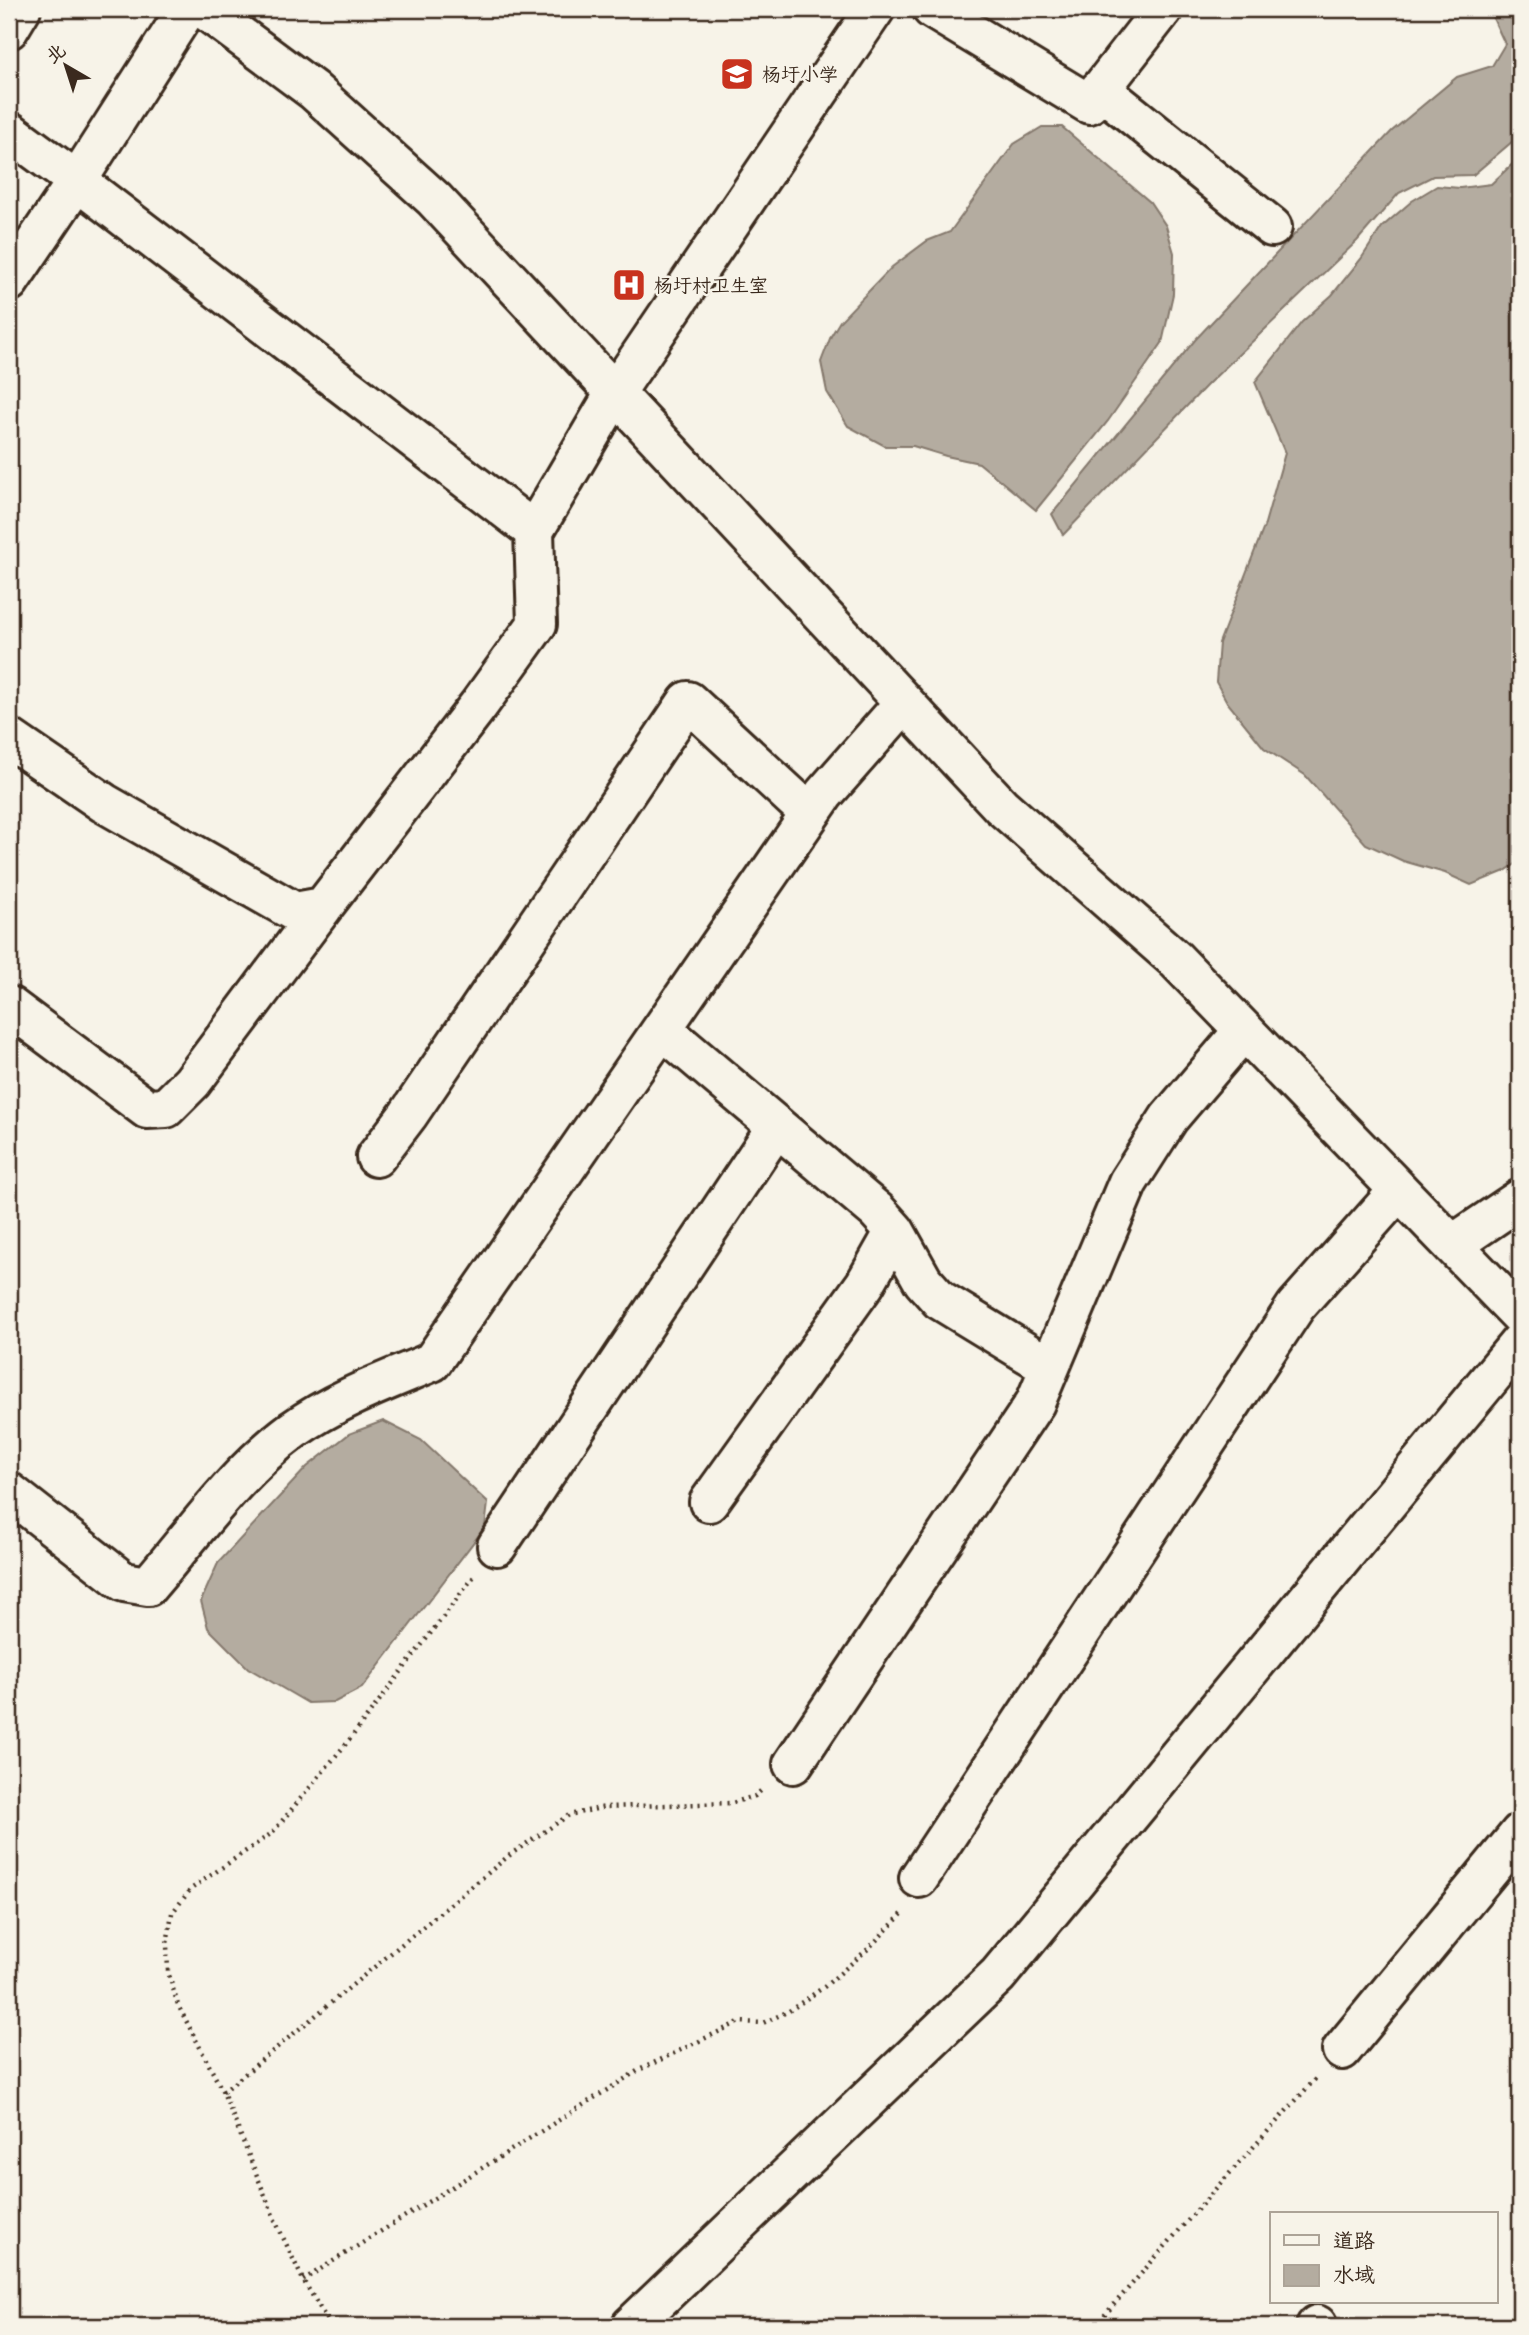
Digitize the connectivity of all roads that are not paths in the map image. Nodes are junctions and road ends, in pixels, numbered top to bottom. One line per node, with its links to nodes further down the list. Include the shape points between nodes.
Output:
1 (21, 9): 7 (street)
2 (187, 9): 10 (street)
3 (204, 9): 13 (street, via 313,90 434,199)
4 (875, 9): 13 (street)
5 (932, 9): 8 (street, via 1089,104)
6 (1163, 9): 8 (street)
7 (9, 29)
8 (1100, 89): 11 (street)
9 (9, 131): 10 (street)
10 (77, 181): 12 (street); 14 (street)
11 (1272, 227)
12 (9, 282)
13 (615, 393): 14 (street); 15 (street)
14 (534, 531): 18 (street, via 537,624)
15 (904, 703): 17 (street); 21 (street, via 1001,806 1175,959)
16 (9, 738): 18 (street, via 104,803 295,912)
17 (810, 814): 20 (street); 23 (street, via 688,701)
18 (323, 907): 19 (street, via 192,1082 166,1108 148,1110)
19 (9, 1006)
20 (662, 1029): 22 (street); 31 (street, via 432,1362 348,1398 293,1431 236,1480 148,1586 124,1582)
21 (1244, 1030): 24 (street); 30 (street, via 1169,1118 1128,1182)
22 (777, 1126): 26 (street); 33 (street)
23 (376, 1157)
24 (1399, 1190): 27 (street); 36 (street, via 1296,1306)
25 (1520, 1199): 27 (street)
26 (895, 1231): 30 (street, via 923,1281 940,1300); 32 (street, via 865,1284)
27 (1452, 1245): 28 (street)
28 (1520, 1315)
29 (1520, 1342): 38 (street, via 998,1975)
30 (1050, 1367): 34 (street, via 1035,1403)
31 (9, 1492)
32 (709, 1502)
33 (497, 1546)
34 (793, 1764)
35 (1520, 1833): 37 (street)
36 (919, 1878)
37 (1342, 2050)
38 (631, 2326)

